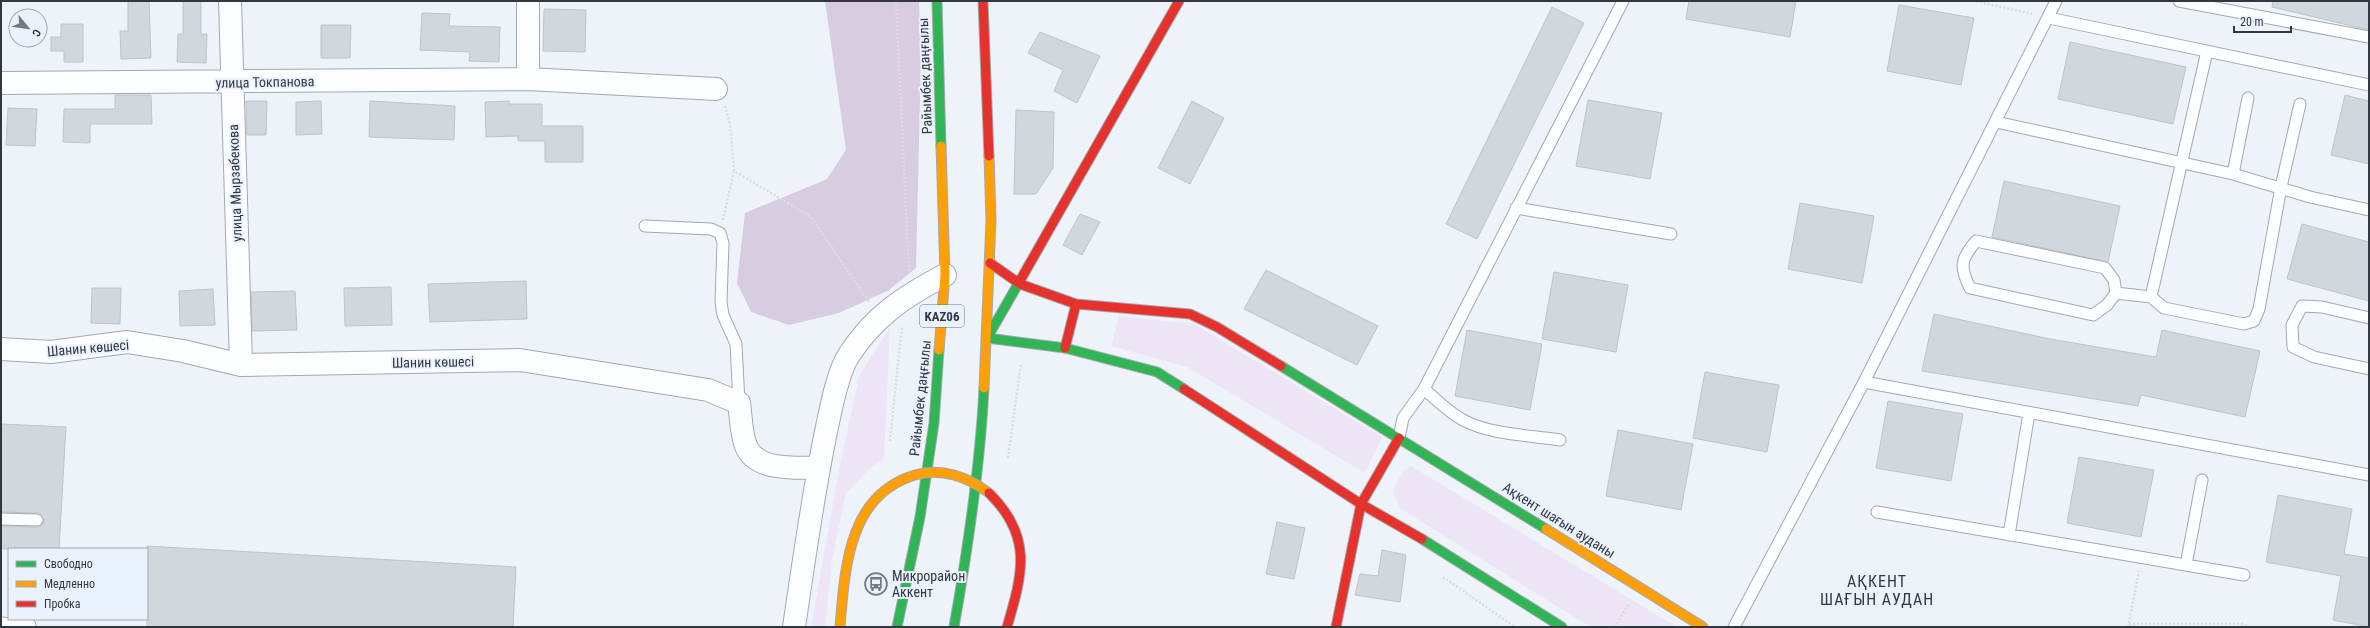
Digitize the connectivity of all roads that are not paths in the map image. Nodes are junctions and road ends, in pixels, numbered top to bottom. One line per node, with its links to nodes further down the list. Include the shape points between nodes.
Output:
1 (230, 1): 13 (street, улица Мырзабекова)
2 (528, 1): 12 (street)
3 (937, 1): 28 (main road, Райымбек даңғылы / KАZ06)
4 (983, 1): 27 (main road, via 991,220)
5 (1179, 1): 29 (main road)
6 (1623, 1): 23 (lane)
7 (2056, 1): 9 (lane)
8 (2179, 1): 10 (lane)
9 (2049, 18): 11 (lane); 19 (lane)
10 (2369, 37)
11 (2206, 51): 15 (lane); 20 (lane)
12 (528, 79): 13 (street, улица Токпанова); 16 (street, улица Токпанова)
13 (231, 82): 14 (street, улица Токпанова); 37 (street, улица Мырзабекова)
14 (1, 83)
15 (2369, 85)
16 (716, 89)
17 (2248, 98): 21 (lane)
18 (2300, 104): 22 (lane)
19 (1996, 122): 20 (lane); 39 (lane)
20 (2182, 164): 21 (lane); 31 (lane)
21 (2233, 174): 22 (lane)
22 (2281, 187): 24 (lane, via 2310,197); 31 (lane, via 2259,309 2254,321 2244,324 2164,308)
23 (1516, 208): 26 (lane); 40 (lane)
24 (2369, 210)
25 (645, 226): 41 (lane, via 711,229 720,233 723,243 721,302 723,315 736,344)
26 (1671, 234)
27 (990, 263): 29 (main road, Ақкент шағын ауданы); 34 (main road)
28 (945, 276): 45 (street, via 910,293 880,317 848,356 832,401); 59 (main road, Райымбек даңғылы / KАZ06, via 934,423 920,517)
29 (1020, 284): 32 (main road, Ақкент шағын ауданы); 34 (main road)
30 (2116, 293): 30 (lane, via 2107,305 2092,315 1970,288 1962,273 1965,254 1976,241 2105,268 2114,280); 31 (lane)
31 (2151, 297)
32 (1076, 304): 35 (main road); 43 (main road, Ақкент шағын ауданы, via 1190,314 1217,327)
33 (2369, 318): 38 (lane, via 2322,307 2302,306 2292,325 2293,347 2314,357)
34 (987, 338): 35 (main road); 60 (main road, via 980,445 969,540)
35 (1064, 348): 48 (main road, via 1157,372)
36 (1, 349): 37 (street, Шанин көшесі, via 51,352 126,342 183,351)
37 (241, 366): 41 (street, Шанин көшесі, via 520,360 708,390)
38 (2369, 369)
39 (1864, 382): 42 (lane); 65 (lane)
40 (1424, 389): 43 (lane, via 1404,418); 44 (lane, via 1464,421)
41 (739, 403): 45 (street, via 746,445 753,458 768,464)
42 (2029, 413): 46 (lane); 52 (lane)
43 (1400, 438): 48 (main road); 64 (main road, Ақкент шағын ауданы)
44 (1560, 440)
45 (819, 468): 57 (street)
46 (2369, 475)
47 (2202, 480): 53 (lane)
48 (1361, 504): 62 (main road); 63 (main road)
49 (1877, 512): 52 (lane)
50 (1, 519): 51 (lane)
51 (37, 520)
52 (2009, 535): 53 (lane)
53 (2186, 565): 54 (lane)
54 (2244, 574)
55 (1, 623): 56 (lane)
56 (30, 624)
57 (794, 627)
58 (840, 627): 61 (main road, bridge, via 852,542 864,514 872,501 891,484 912,475 925,473 954,475 975,483 996,498 1012,522 1019,540 1022,564)
59 (897, 627)
60 (954, 627)
61 (1007, 627)
62 (1336, 627)
63 (1562, 627)
64 (1703, 627)
65 (1734, 627)

